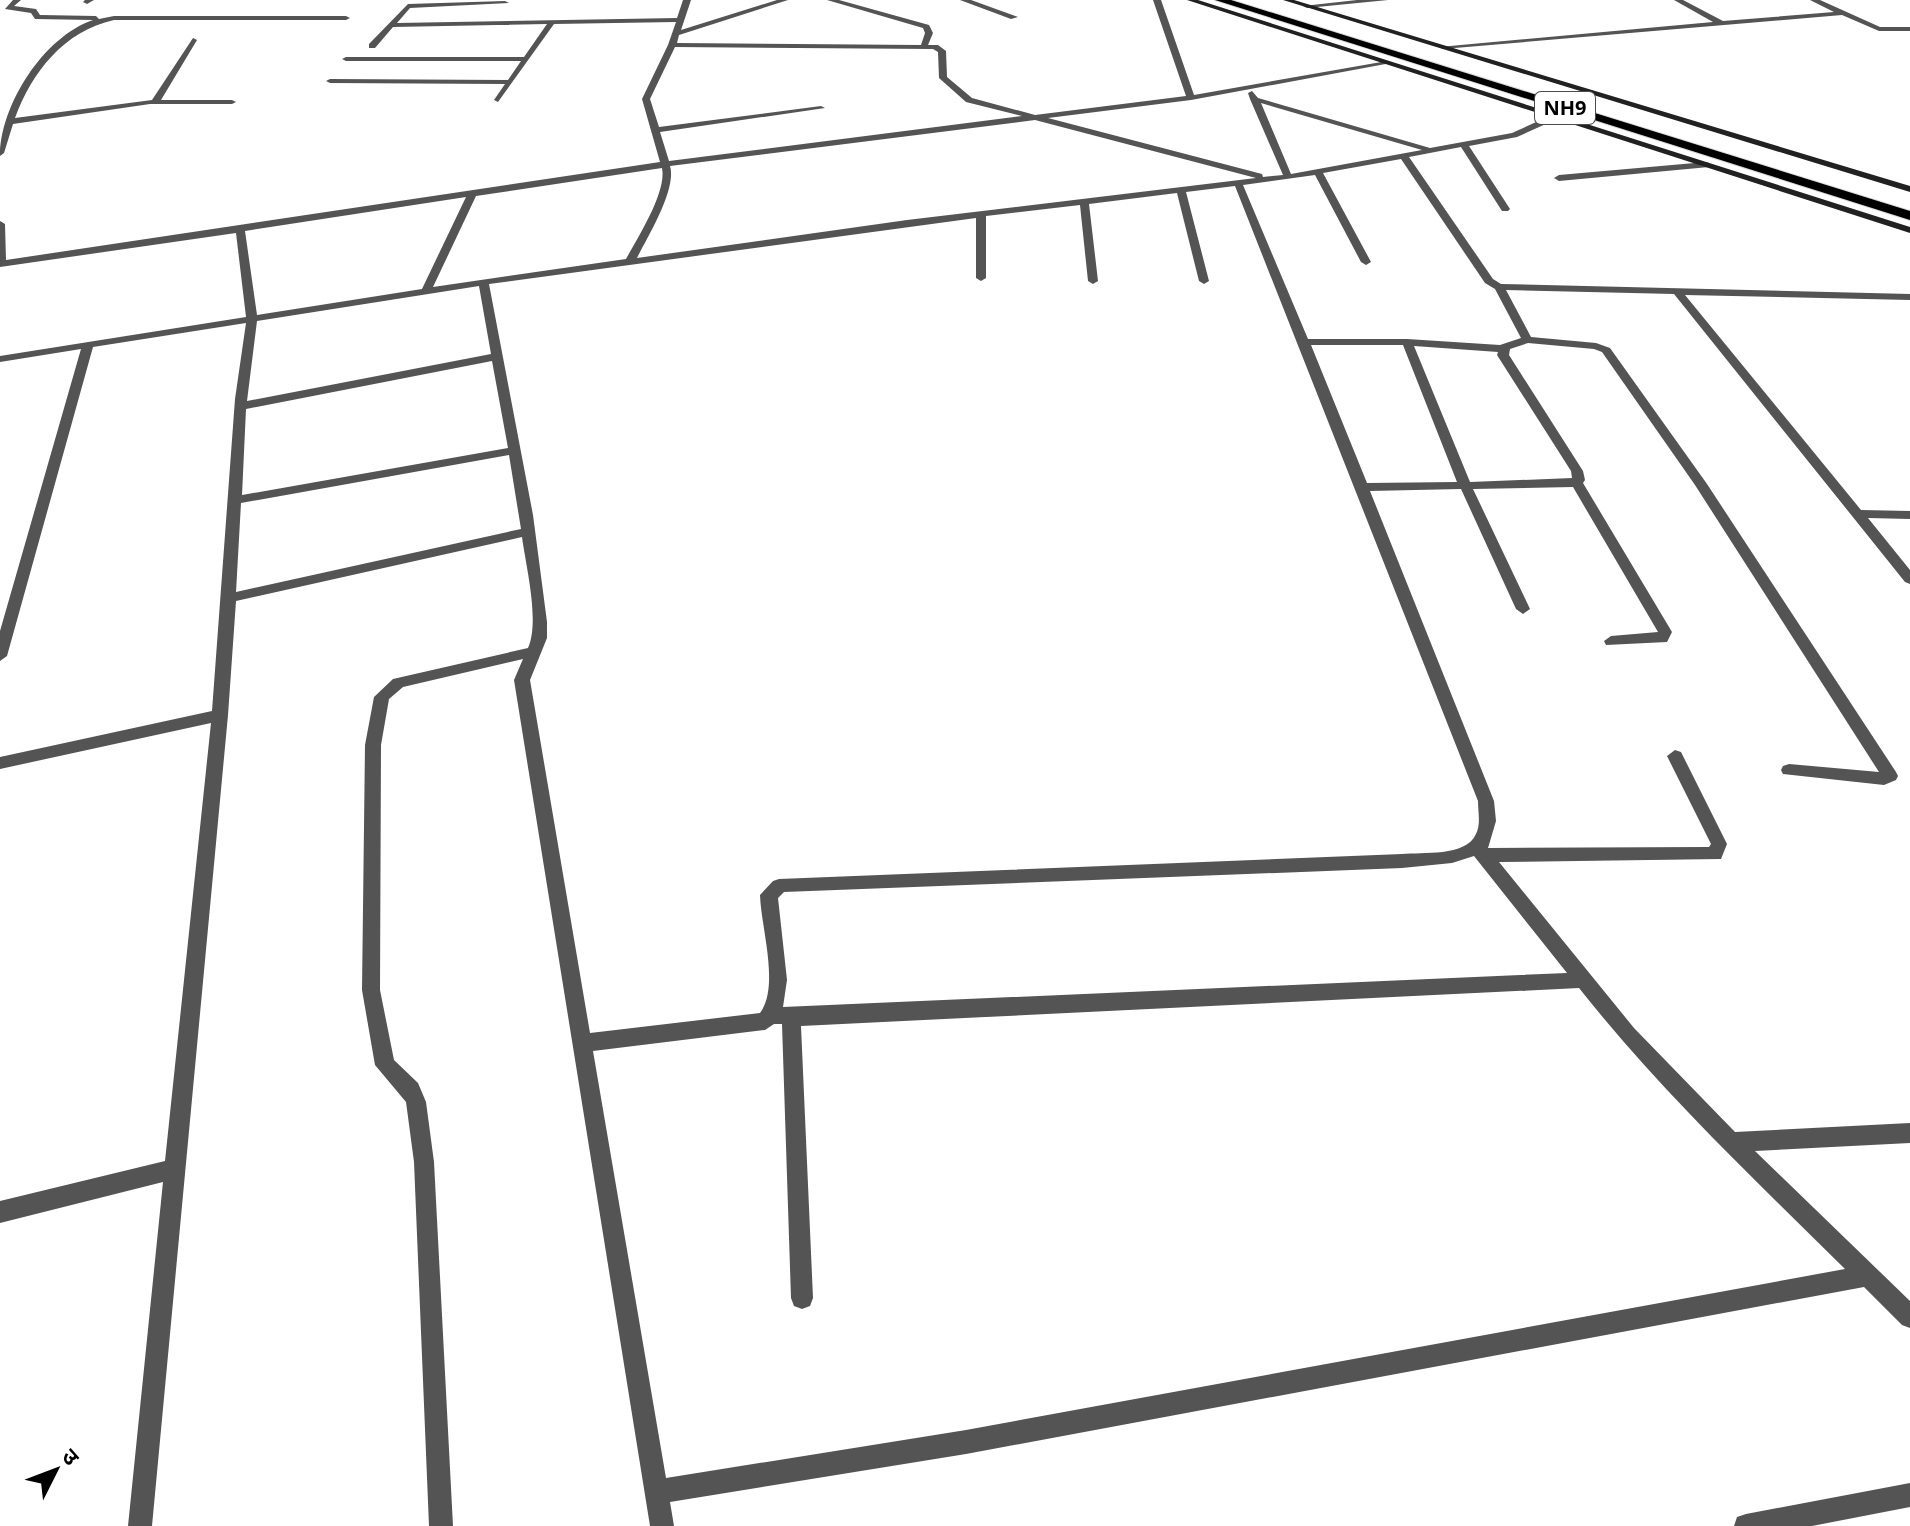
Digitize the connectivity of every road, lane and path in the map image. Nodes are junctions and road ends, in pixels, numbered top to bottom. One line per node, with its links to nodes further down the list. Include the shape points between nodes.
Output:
1 (17, 0): 19 (street, via 8,7 33,11 38,17)
2 (687, 0): 20 (street)
3 (784, 0): 26 (street)
4 (831, 0): 30 (street, via 926,27)
5 (964, 0): 17 (street)
6 (1157, 0): 38 (street)
7 (1191, 0): 34 (main road)
8 (1220, 0): 66 (highway, NH9)
9 (1258, 0): 62 (highway, NH9)
10 (1287, 0): 15 (main road)
11 (1384, 0): 15 (street)
12 (1678, 0): 21 (street)
13 (1814, 0): 16 (street)
14 (507, 2): 22 (street); 24 (street, via 412,5)
15 (1307, 6): 31 (main road)
16 (1843, 13): 21 (street); 25 (street, via 1884,30)
17 (1014, 17)
18 (346, 18): 19 (street)
19 (104, 19): 46 (street, via 60,44)
20 (679, 20): 23 (street); 26 (street)
21 (1721, 23): 31 (street)
22 (489, 24): 23 (street); 24 (street)
23 (551, 24): 33 (street)
24 (391, 25): 29 (street)
25 (1910, 29)
26 (674, 34): 28 (street)
27 (193, 40): 41 (street)
28 (672, 45): 30 (street); 47 (street, via 646,99)
29 (372, 46)
30 (924, 46): 45 (street, via 942,51 943,78 963,97)
31 (1443, 47): 59 (main road)
32 (346, 59): 33 (street)
33 (527, 59): 36 (street)
34 (1387, 63): 37 (street); 44 (main road)
35 (330, 81): 36 (street)
36 (510, 82): 40 (street)
37 (1250, 88): 38 (street); 39 (street)
38 (1191, 98): 45 (street)
39 (1254, 99): 49 (street); 55 (street)
40 (498, 100)
41 (155, 102): 42 (street); 46 (street)
42 (232, 102)
43 (821, 108): 47 (street)
44 (1554, 117): 48 (street, via 1514,135); 53 (main road)
45 (1031, 118): 52 (street); 57 (street)
46 (8, 122): 50 (street)
47 (655, 130): 52 (street)
48 (1463, 143): 49 (street); 64 (street)
49 (1426, 149): 51 (street)
50 (0, 153)
51 (1403, 155): 54 (street); 77 (street, via 1489,281)
52 (668, 163): 61 (street); 70 (street, via 662,197)
53 (1706, 165): 56 (street); 69 (main road)
54 (1318, 172): 55 (street); 71 (street)
55 (1288, 177): 57 (street)
56 (1559, 178)
57 (1269, 179): 58 (street)
58 (1238, 183): 60 (street); 83 (street)
59 (1910, 189)
60 (1181, 190): 63 (street); 75 (street)
61 (473, 192): 68 (street); 78 (street)
62 (1910, 200)
63 (1084, 202): 65 (street); 74 (street)
64 (1505, 209)
65 (981, 214): 70 (street); 73 (street)
66 (1910, 216)
67 (0, 224): 72 (street)
68 (240, 229): 72 (street); 81 (street)
69 (1910, 230)
70 (630, 262): 76 (street)
71 (1366, 262)
72 (0, 264)
73 (981, 278)
74 (1093, 281)
75 (1204, 281)
76 (483, 282): 78 (street); 87 (street)
77 (1499, 287): 79 (street); 82 (street)
78 (426, 291): 81 (street)
79 (1678, 293): 80 (street); 95 (street)
80 (1910, 297)
81 (252, 320): 85 (street); 89 (street)
82 (1527, 340): 86 (street); 109 (street, via 1606,350 1701,484 1890,776)
83 (1306, 342): 84 (street); 93 (street)
84 (1407, 342): 86 (street); 92 (street)
85 (88, 346): 88 (street); 99 (street)
86 (1503, 349): 91 (street, via 1577,471)
87 (495, 357): 89 (street); 90 (street)
88 (0, 359)
89 (241, 406): 94 (street)
90 (513, 451): 94 (street); 97 (street)
91 (1576, 482): 92 (street); 103 (street, via 1665,632 1662,638)
92 (1465, 485): 93 (street); 102 (street)
93 (1360, 487): 110 (street, via 1486,801 1490,825)
94 (235, 500): 101 (street)
95 (1857, 514): 96 (street); 98 (street)
96 (1910, 515)
97 (528, 532): 101 (street); 104 (street, via 541,631)
98 (1910, 579)
99 (19, 582): 100 (street); 105 (street)
100 (0, 586)
101 (229, 598): 106 (street)
102 (1523, 609)
103 (1611, 641)
104 (533, 652): 113 (street, via 522,680); 124 (street, via 398,683 382,697 373,745 371,990 381,1056 411,1090 422,1146)
105 (0, 656)
106 (220, 715): 108 (street); 116 (street)
107 (1675, 756): 110 (street, via 1719,844 1715,854)
108 (0, 763)
109 (1789, 770)
110 (1481, 851): 111 (street); 112 (street, via 1402,861 779,886 769,899)
111 (1584, 980): 112 (street); 115 (street, via 1627,1034)
112 (782, 1015): 113 (street); 119 (street)
113 (582, 1043): 121 (street)
114 (1910, 1133): 115 (street)
115 (1731, 1142): 118 (street)
116 (176, 1169): 117 (street); 123 (street)
117 (0, 1212)
118 (1864, 1276): 120 (street); 121 (street, via 966,1442)
119 (802, 1298)
120 (1910, 1317)
121 (656, 1492): 125 (street)
122 (1910, 1495): 126 (street)
123 (140, 1526)
124 (441, 1526)
125 (662, 1526)
126 (1746, 1526)

